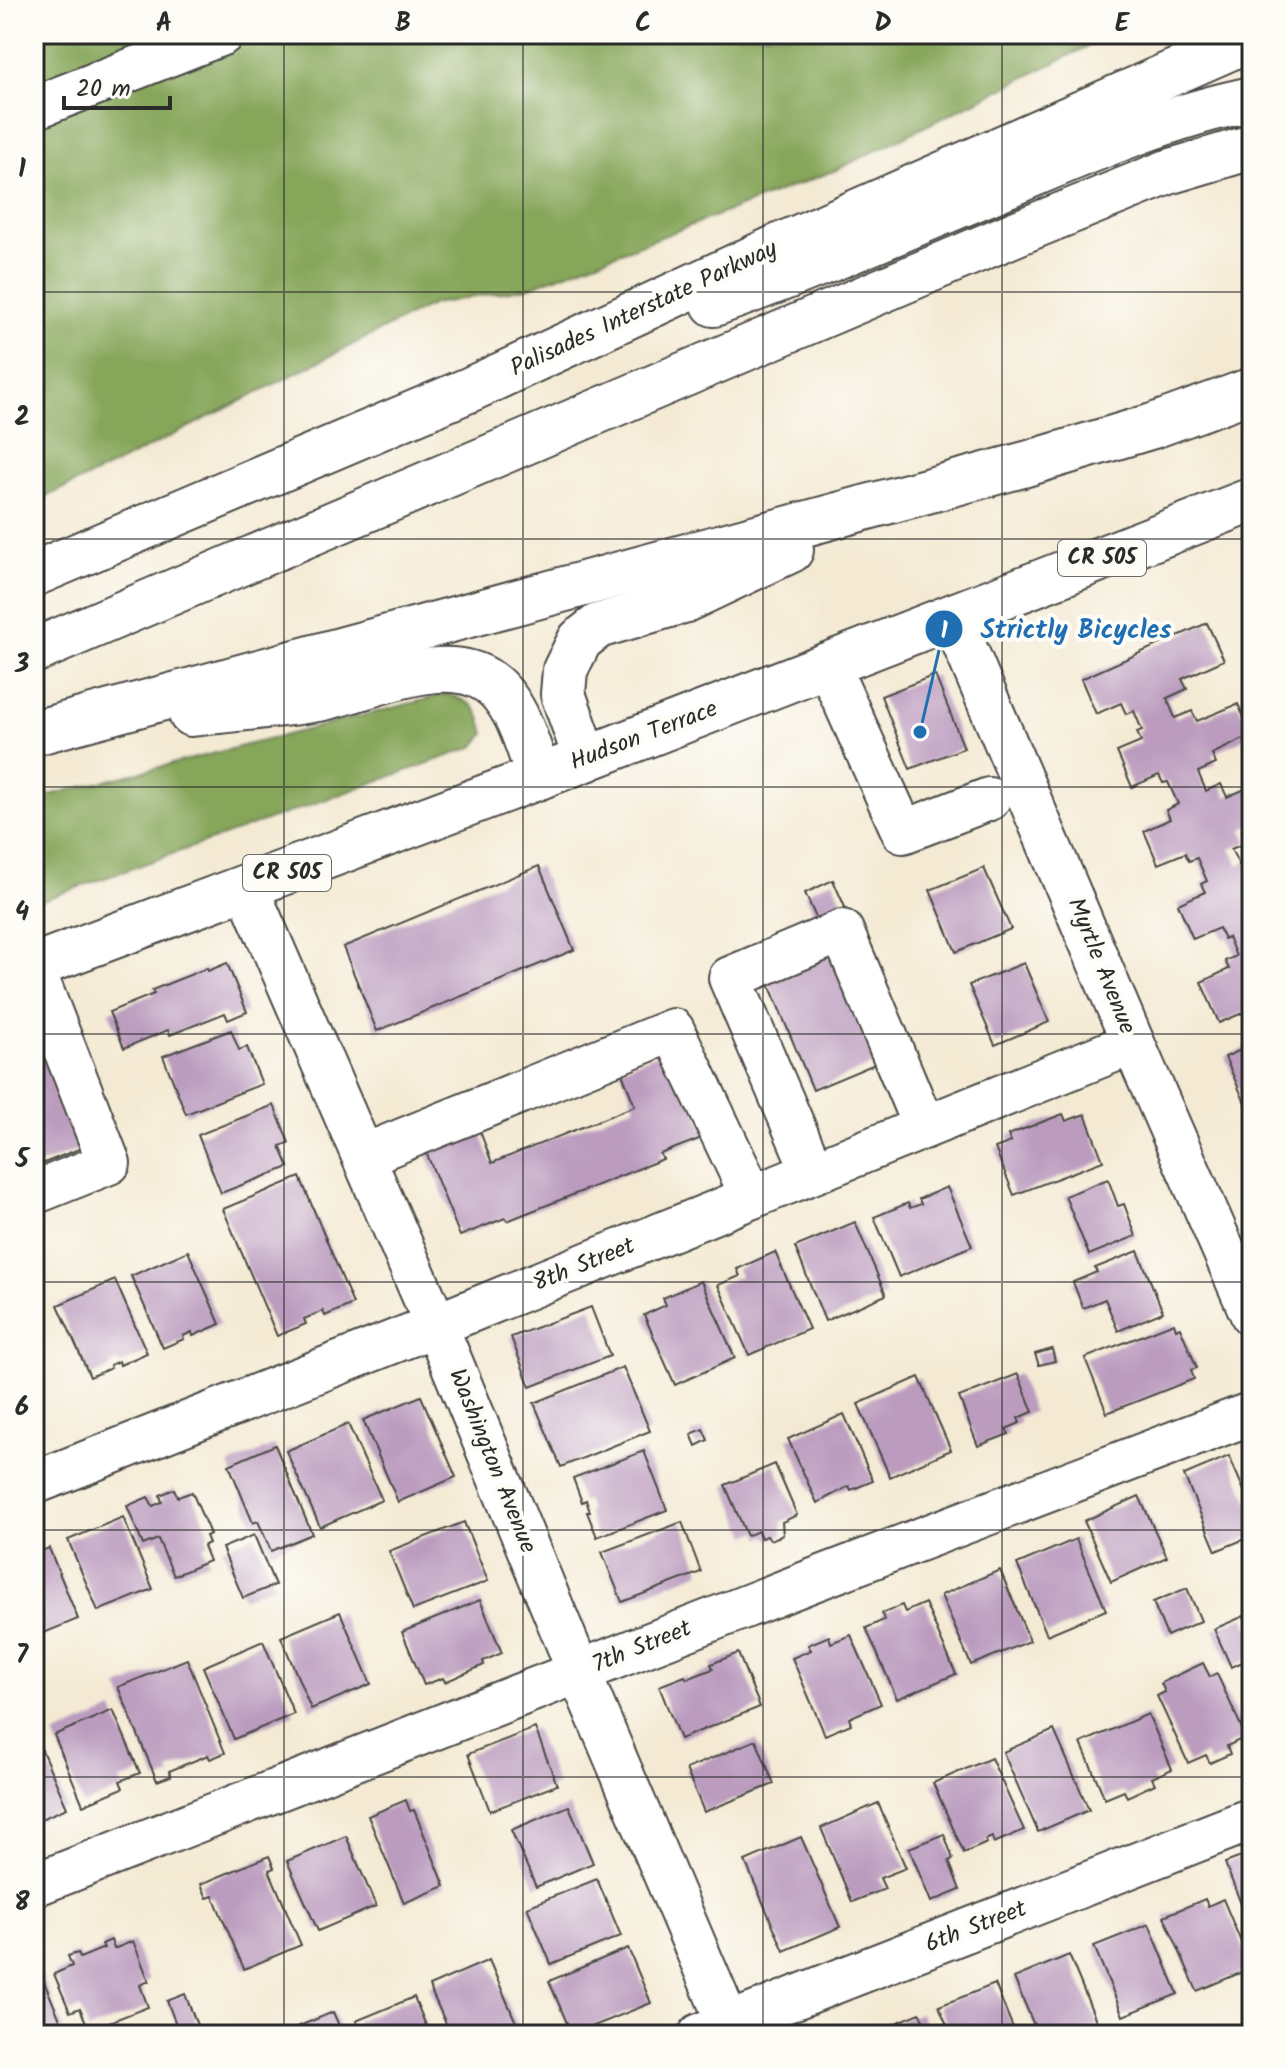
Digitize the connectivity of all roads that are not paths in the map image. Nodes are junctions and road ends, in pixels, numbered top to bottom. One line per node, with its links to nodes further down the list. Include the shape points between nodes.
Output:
1 (222, 34): 4 (street)
2 (1252, 38): 6 (main road, Palisades Interstate Parkway, via 786,243)
3 (1252, 99): 6 (main road, via 1118,140 787,278)
4 (34, 108)
5 (1252, 147): 12 (main road, via 1168,172 1058,216)
6 (471, 389): 10 (main road, Palisades Interstate Parkway)
7 (1252, 390): 8 (main road, via 1140,430)
8 (900, 499): 14 (main road); 15 (main road, via 683,601 588,633 574,649 563,682 565,704)
9 (1252, 500): 11 (main road, Hudson Terrace / CR 505)
10 (34, 574)
11 (952, 616): 13 (main road, Hudson Terrace / CR 505); 20 (street, Myrtle Avenue)
12 (34, 651)
13 (828, 665): 15 (main road, Hudson Terrace / CR 505); 17 (street, via 903,832)
14 (34, 734): 16 (main road, via 319,698 421,672 454,670 481,677 501,692)
15 (586, 759): 16 (main road, Hudson Terrace / CR 505)
16 (539, 777): 18 (main road, Hudson Terrace / CR 505)
17 (989, 799)
18 (247, 888): 19 (main road, Hudson Terrace / CR 505); 22 (street, Washington Avenue)
19 (34, 968): 24 (street, via 109,1163)
20 (1133, 1043): 21 (street, 8th Street); 26 (street, Myrtle Avenue)
21 (924, 1127): 23 (street, 8th Street); 23 (street, via 842,931 730,978)
22 (363, 1156): 25 (street, via 673,1030); 27 (street, Washington Avenue)
23 (813, 1172): 25 (street, 8th Street)
24 (34, 1193)
25 (752, 1197): 27 (street, 8th Street)
26 (1252, 1315)
27 (436, 1325): 29 (street, 8th Street); 30 (street, Washington Avenue)
28 (1252, 1413): 30 (street, 7th Street)
29 (34, 1483)
30 (579, 1672): 32 (street, 7th Street); 33 (street, Washington Avenue)
31 (1252, 1819): 33 (street, 6th Street)
32 (34, 1885)
33 (720, 2031)

